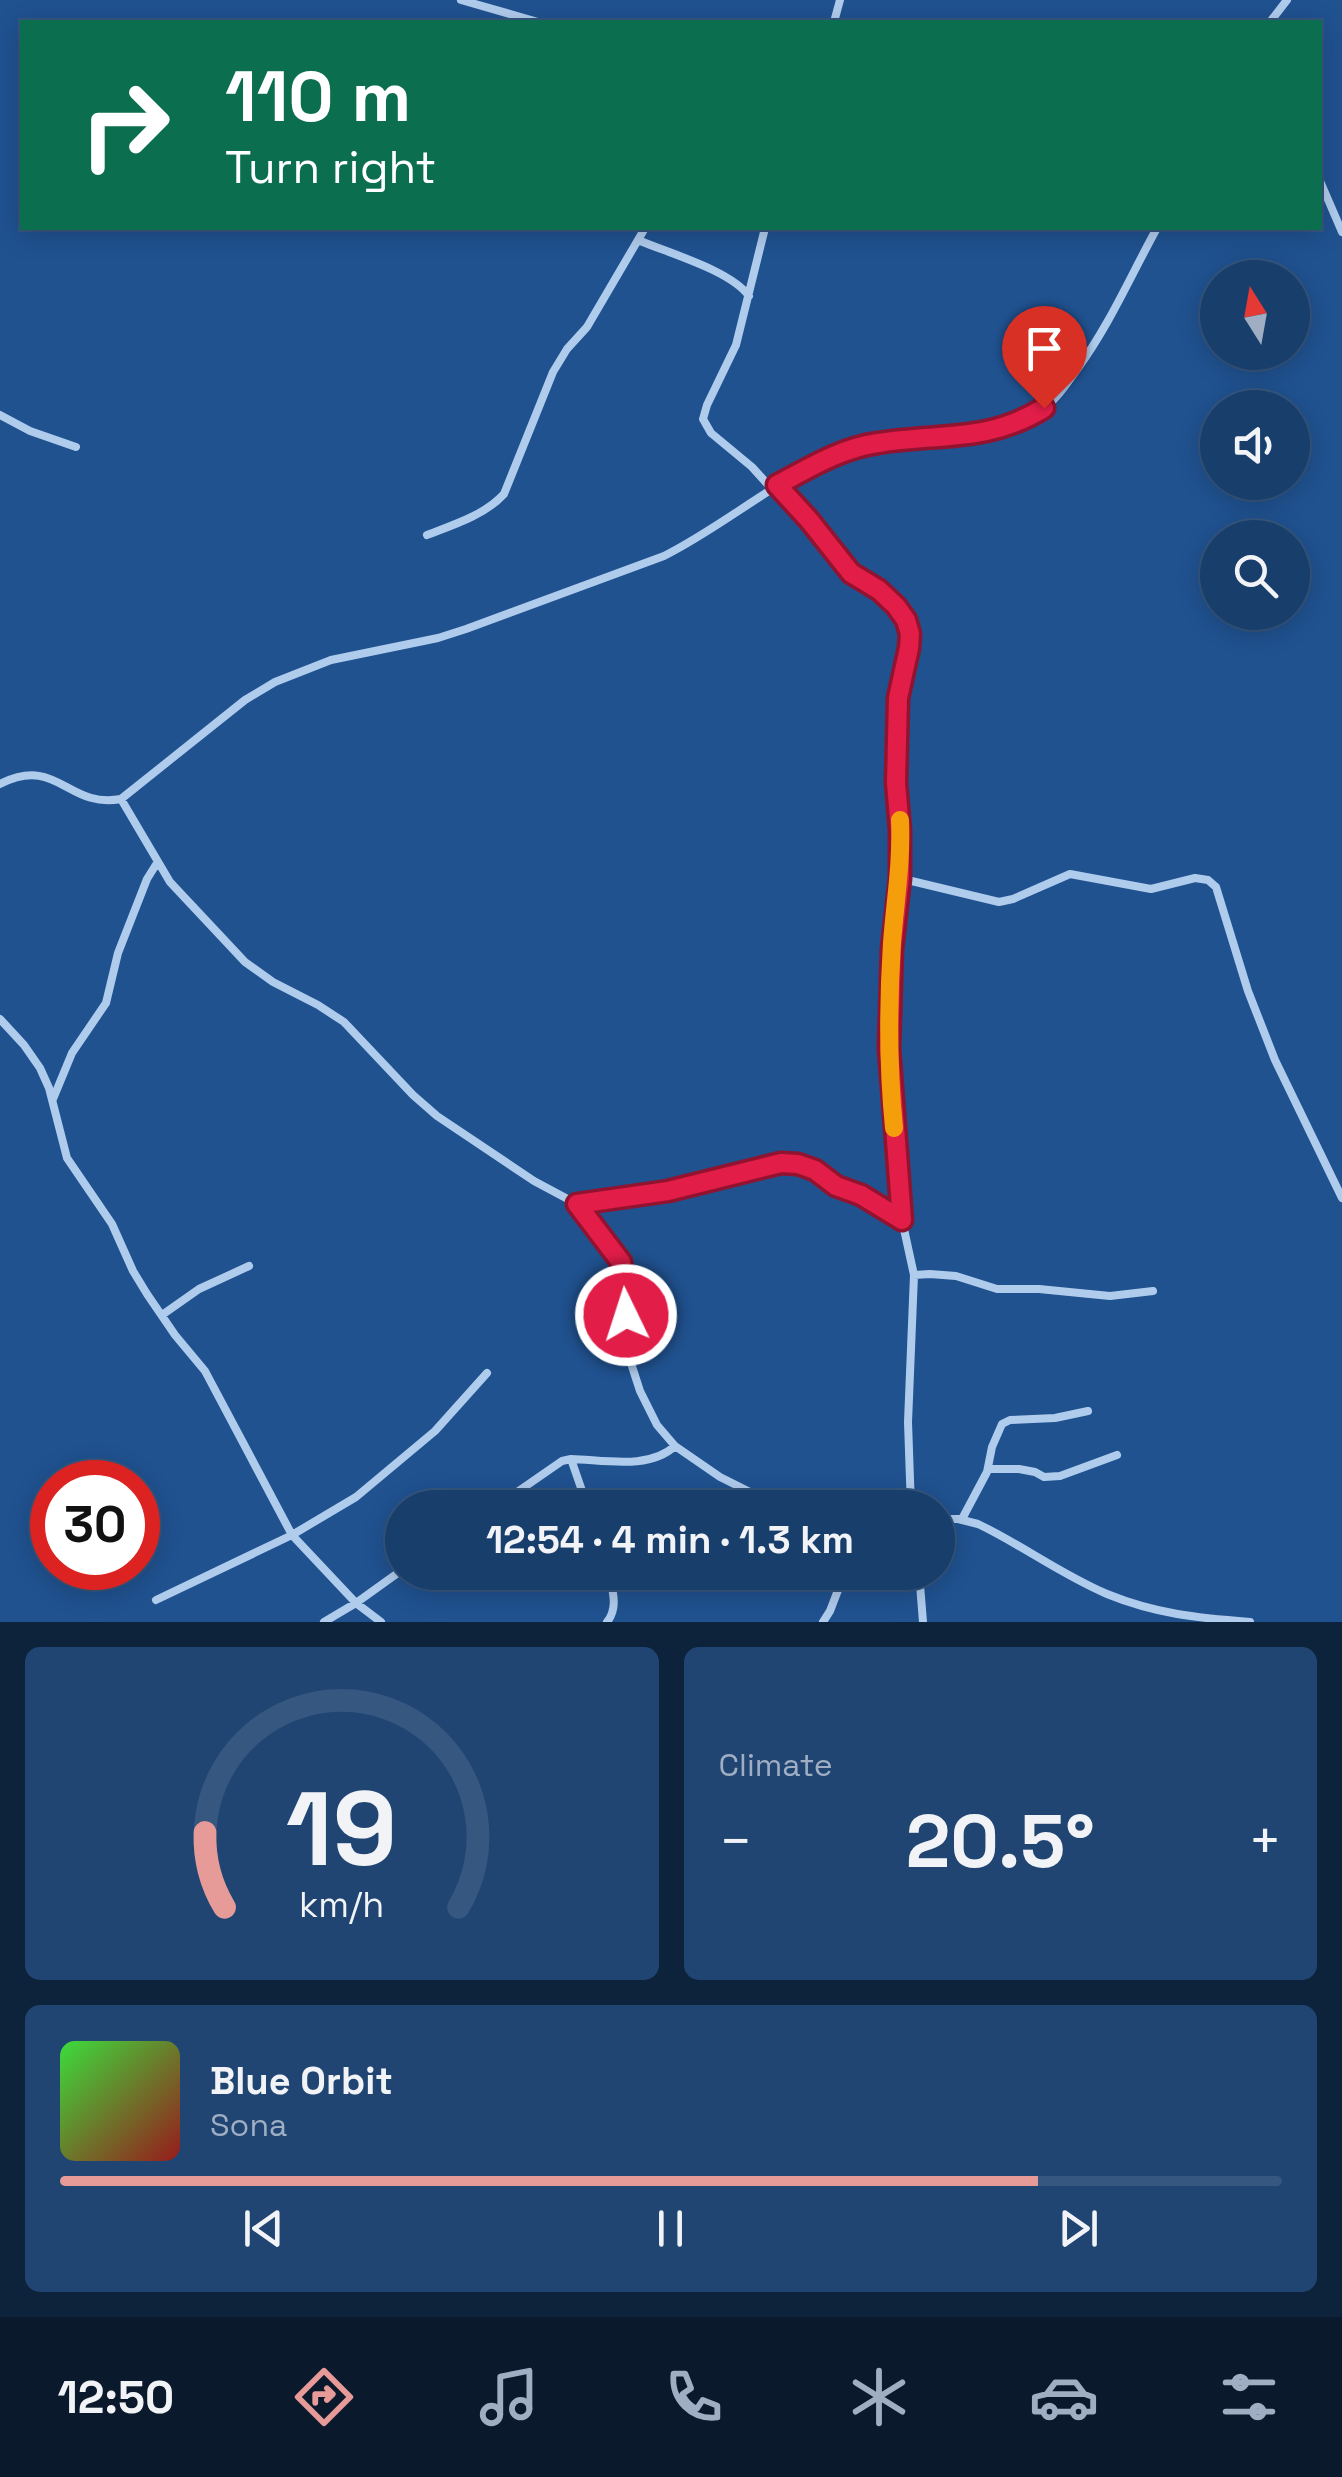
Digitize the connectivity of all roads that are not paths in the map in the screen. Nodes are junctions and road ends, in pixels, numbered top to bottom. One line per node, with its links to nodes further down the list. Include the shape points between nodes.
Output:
1 (461, 0): 3 (street)
2 (1287, 0): 4 (street)
3 (531, 20)
4 (1272, 20)
5 (1322, 186): 9 (street)
6 (644, 230): 10 (street)
7 (764, 230): 11 (street)
8 (1156, 230): 14 (street, via 1107,325 1044,408 968,436 861,446)
9 (1342, 232)
10 (638, 240): 11 (street, via 726,277); 15 (street, via 552,372 504,494)
11 (748, 296): 14 (street, via 736,345 703,419)
12 (0, 415): 13 (street)
13 (76, 447)
14 (774, 487): 17 (street, via 664,556 466,629 351,655 274,682); 19 (street, via 851,573 896,606 908,626 898,698)
15 (427, 535)
16 (0, 784): 17 (street, via 36,775 90,800)
17 (121, 800): 18 (street)
18 (157, 862): 21 (street, via 118,954 106,1002 72,1053); 23 (street, via 186,901 258,972 344,1022 437,1116)
19 (900, 878): 22 (street, via 999,902 1070,874 1151,889 1195,878 1213,882 1275,1060); 24 (street, via 889,1048)
20 (0, 1019): 21 (street, via 40,1068)
21 (52, 1103): 28 (street, via 68,1158)
22 (1342, 1198)
23 (577, 1204): 24 (street, via 668,1191 781,1163 815,1170); 31 (street, via 621,1262 633,1374)
24 (902, 1220): 26 (street)
25 (249, 1266): 28 (street)
26 (914, 1275): 27 (street, via 956,1276 998,1289 1110,1296); 38 (street)
27 (1153, 1291)
28 (162, 1314): 41 (street, via 205,1371)
29 (487, 1373): 41 (street, via 392,1468)
30 (1088, 1411): 34 (street, via 1002,1424)
31 (675, 1446): 33 (street, via 646,1460); 37 (street)
32 (1118, 1455): 34 (street, via 1060,1476)
33 (572, 1459): 35 (street); 36 (street)
34 (988, 1469): 40 (street)
35 (520, 1490)
36 (582, 1490)
37 (745, 1490)
38 (911, 1490)
39 (955, 1519): 40 (street)
40 (962, 1519): 53 (street, via 1123,1600 1180,1616)
41 (292, 1535): 46 (street); 47 (street)
42 (385, 1582): 47 (street)
43 (611, 1590): 50 (street)
44 (839, 1590): 51 (street)
45 (920, 1590): 52 (street)
46 (156, 1600)
47 (356, 1603): 48 (street); 49 (street)
48 (324, 1622)
49 (381, 1622)
50 (607, 1622)
51 (824, 1622)
52 (923, 1622)
53 (1250, 1622)

